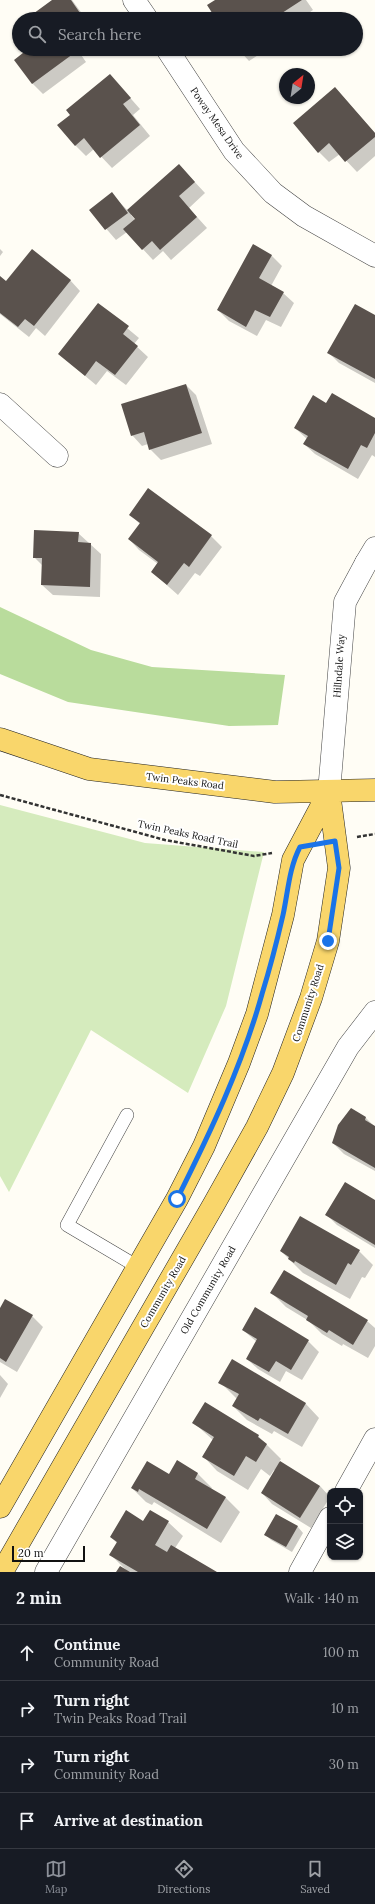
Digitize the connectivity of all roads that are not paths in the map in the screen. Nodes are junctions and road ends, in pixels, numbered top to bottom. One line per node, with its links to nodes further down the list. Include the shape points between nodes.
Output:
1 (134, 0): 2 (street)
2 (142, 12)
3 (172, 56): 4 (street, Poway Mesa Drive, via 234,151 273,193 304,216)
4 (375, 256)
5 (0, 404): 6 (street)
6 (57, 456)
7 (371, 556): 10 (street, Hillndale Way, via 346,602)
8 (0, 738): 10 (main road, Twin Peaks Road, via 89,769 275,792)
9 (375, 790): 10 (main road, Twin Peaks Road)
10 (329, 792): 13 (main road, via 293,860 271,963 239,1064 204,1146); 18 (main road, Community Road, via 339,868 328,941 302,1024 275,1091 214,1204)
11 (375, 1012): 19 (street, Old Community Road, via 348,1047)
12 (127, 1115): 13 (lane, via 67,1225)
13 (138, 1267): 16 (main road)
14 (375, 1439): 15 (street)
15 (348, 1488)
16 (0, 1507)
17 (327, 1523): 20 (street)
18 (2, 1572)
19 (46, 1572)
20 (300, 1572)

